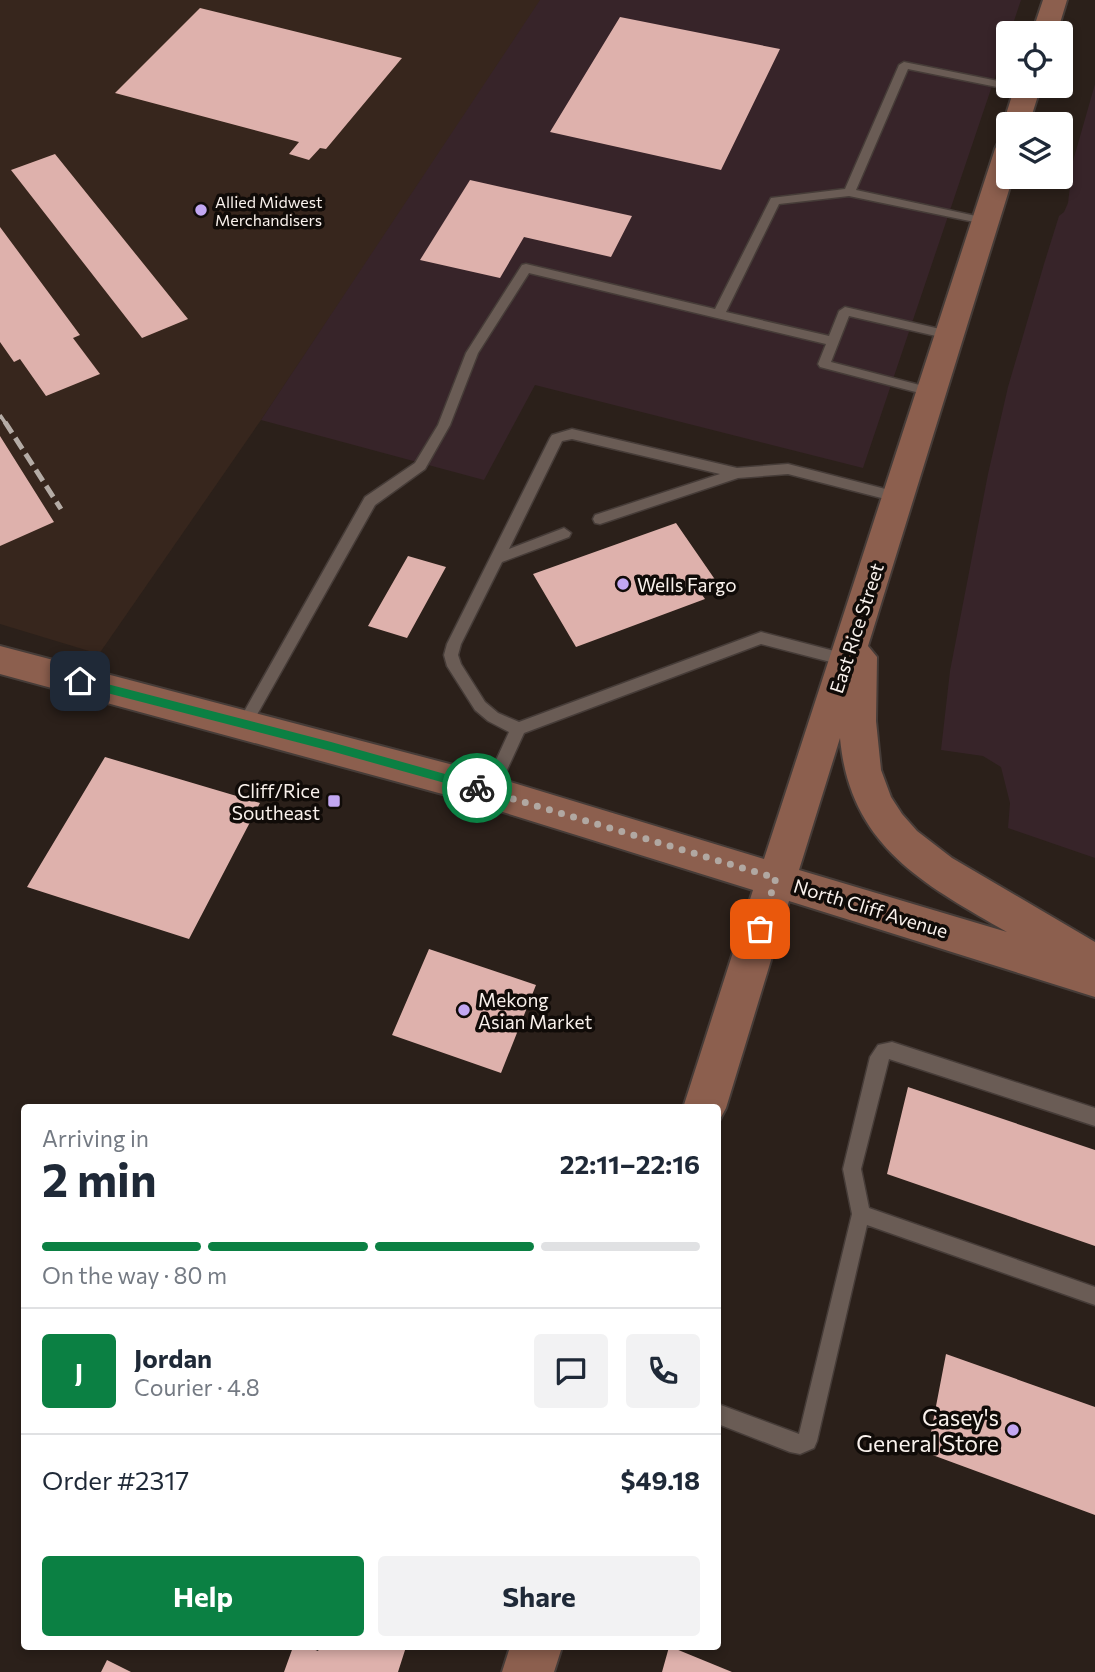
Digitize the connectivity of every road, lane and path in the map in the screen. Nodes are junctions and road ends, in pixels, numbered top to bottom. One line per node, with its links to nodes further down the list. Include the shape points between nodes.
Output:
1 (1055, 0): 2 (main road)
2 (1049, 21)
3 (996, 82): 5 (lane, via 904,65)
4 (996, 187): 6 (main road, East Rice Street)
5 (849, 192): 6 (lane); 7 (lane, via 775,201)
6 (985, 222): 8 (main road, East Rice Street)
7 (719, 314): 9 (lane); 19 (lane, via 526,268 472,353 444,425 420,466 370,501)
8 (949, 335): 9 (lane, via 845,311); 10 (main road, East Rice Street)
9 (833, 341): 10 (lane, via 824,364)
10 (931, 392): 12 (main road, East Rice Street)
11 (737, 472): 12 (lane, via 788,469); 13 (lane); 15 (lane, via 564,434 554,443)
12 (897, 497): 16 (main road, East Rice Street)
13 (600, 519)
14 (564, 533): 15 (lane)
15 (496, 559): 20 (lane, via 451,655 480,706)
16 (859, 616): 18 (main road, East Rice Street); 23 (main road, via 861,758 877,809 900,840 931,868)
17 (0, 660): 19 (main road, North Cliff Avenue)
18 (846, 660): 20 (lane, via 761,638); 22 (main road, East Rice Street)
19 (245, 723): 21 (main road, North Cliff Avenue)
20 (518, 729): 21 (lane)
21 (489, 791): 22 (main road, North Cliff Avenue)
22 (776, 878): 24 (main road, North Cliff Avenue); 25 (main road, East Rice Street)
23 (1095, 963)
24 (1095, 978)
25 (705, 1104)
26 (1095, 1117): 27 (lane, via 884,1051 852,1169)
27 (861, 1214): 28 (lane); 29 (lane, via 807,1441 790,1442)
28 (1095, 1296)
29 (721, 1415)
30 (535, 1650): 31 (main road)
31 (528, 1672)

